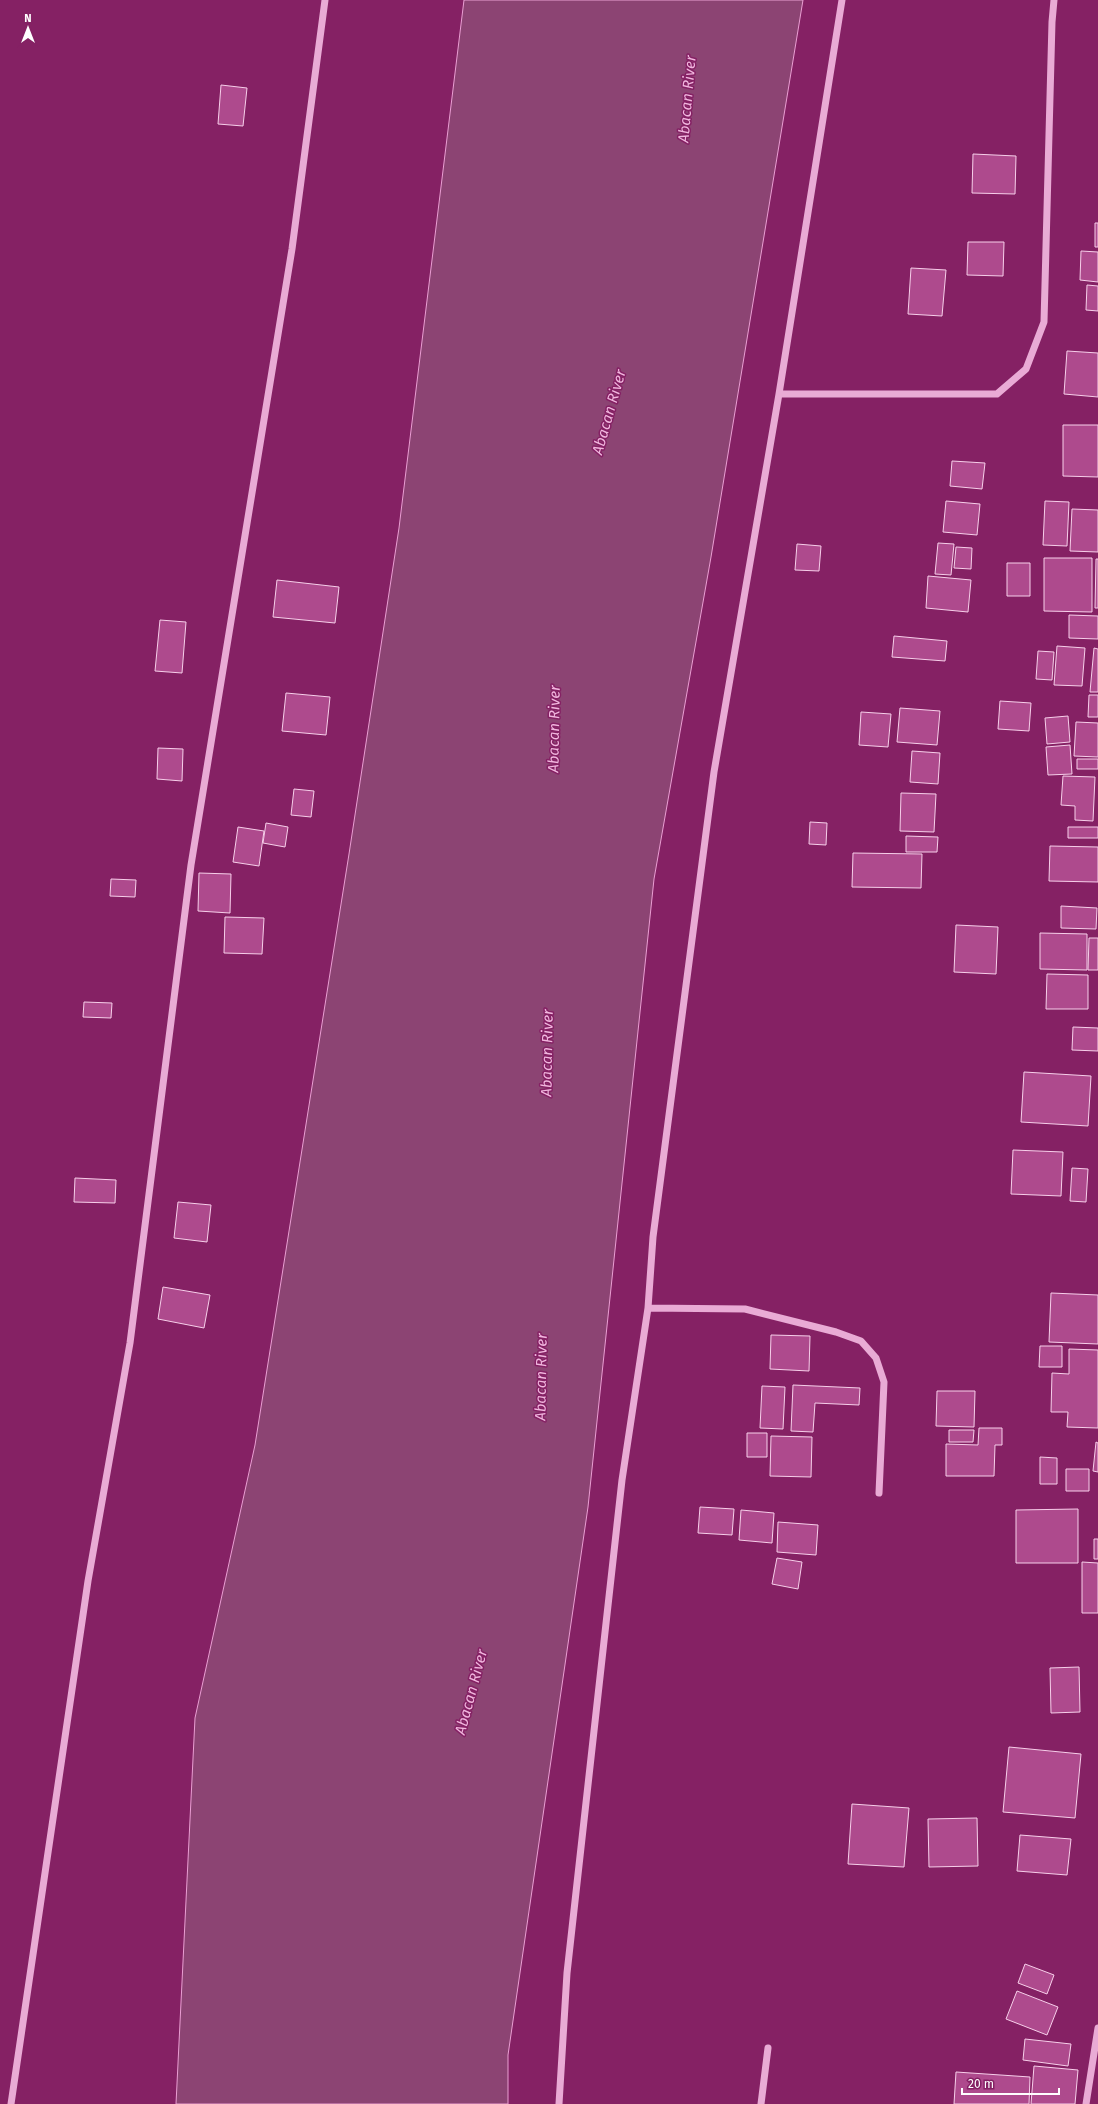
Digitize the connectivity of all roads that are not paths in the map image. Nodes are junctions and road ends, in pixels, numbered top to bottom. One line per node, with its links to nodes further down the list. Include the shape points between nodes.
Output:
1 (325, 0): 9 (street, via 292,249 191,865 130,1343 88,1581)
2 (842, 0): 4 (street)
3 (1054, 0): 4 (street, via 1044,322 1026,370 997,394)
4 (779, 394): 5 (street, via 714,772 653,1237)
5 (648, 1308): 6 (street, via 745,1309 861,1340 876,1358 884,1382); 10 (street, via 622,1480 568,1973)
6 (879, 1493)
7 (1098, 2028): 12 (street)
8 (768, 2048): 11 (street)
9 (11, 2104)
10 (559, 2104)
11 (761, 2104)
12 (1086, 2104)

